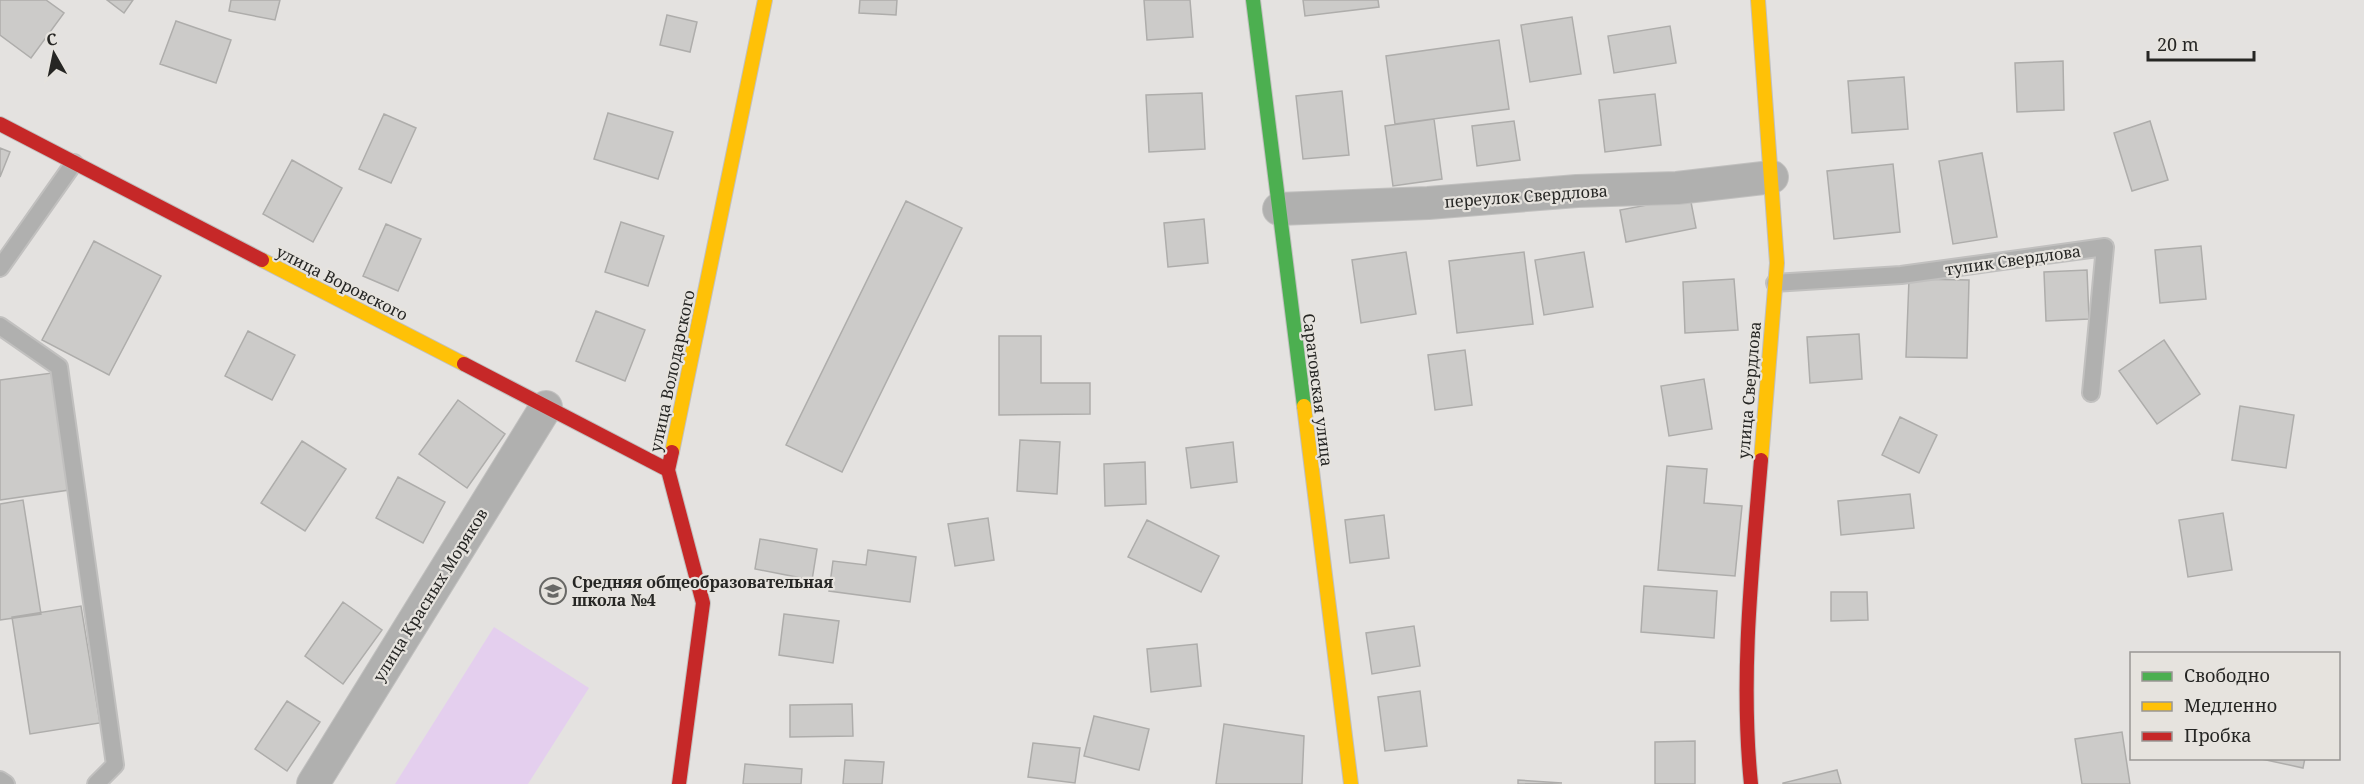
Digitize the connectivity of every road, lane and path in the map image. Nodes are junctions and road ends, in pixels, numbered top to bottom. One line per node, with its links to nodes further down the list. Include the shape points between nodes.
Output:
1 (765, 0): 13 (street, улица Володарского)
2 (1253, 0): 7 (street, Саратовская улица)
3 (1758, 0): 6 (street, улица Свердлова)
4 (0, 124): 5 (street, улица Воровского)
5 (74, 163): 8 (lane); 12 (street, улица Воровского)
6 (1772, 177): 7 (street, переулок Свердлова, via 1677,188 1577,190 1428,203); 9 (street, улица Свердлова)
7 (1279, 209): 19 (street, Саратовская улица)
8 (0, 268)
9 (1775, 283): 11 (lane, тупик Свердлова, via 1901,275 2105,247); 20 (street, улица Свердлова, via 1747,628 1746,735)
10 (0, 326): 16 (lane, via 59,366 115,765)
11 (2091, 393)
12 (546, 407): 13 (street, улица Воровского); 17 (street, улица Красных Моряков)
13 (668, 471): 18 (street, улица Володарского, via 703,603)
14 (0, 780): 15 (lane)
15 (6, 784)
16 (96, 784)
17 (313, 784)
18 (679, 784)
19 (1351, 784)
20 (1751, 784)

